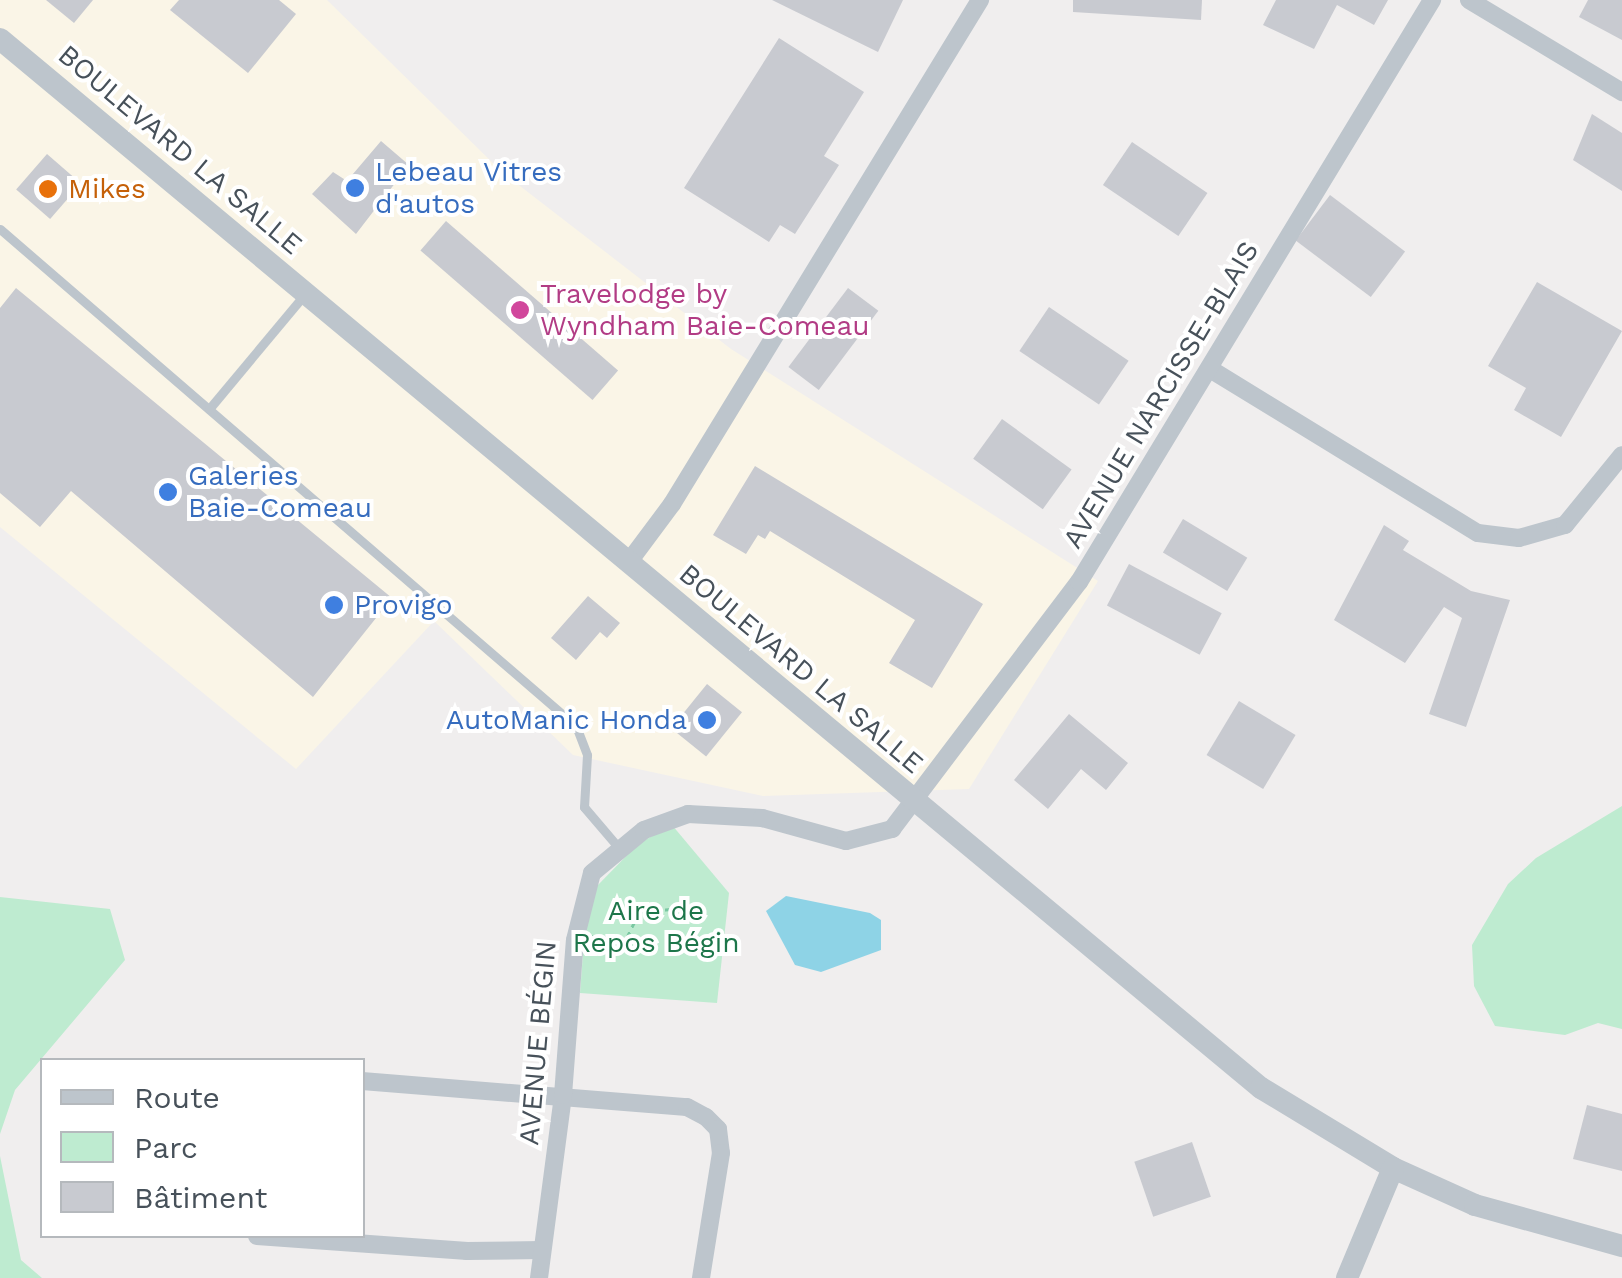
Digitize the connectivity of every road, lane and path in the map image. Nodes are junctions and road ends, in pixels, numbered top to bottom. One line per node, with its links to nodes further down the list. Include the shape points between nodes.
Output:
1 (980, 0): 11 (street, via 672,504)
2 (1432, 0): 8 (street, AVENUE NARCISSE-BLAIS)
3 (1469, 0): 5 (street)
4 (0, 39): 7 (street, BOULEVARD LA SALLE)
5 (1622, 92)
6 (0, 229): 9 (lane)
7 (305, 294): 9 (lane); 11 (street, BOULEVARD LA SALLE)
8 (1210, 368): 10 (street, via 1478,534 1520,538 1565,525); 12 (street, AVENUE NARCISSE-BLAIS, via 1079,582)
9 (209, 409): 13 (lane, via 576,726 587,755 584,807)
10 (1622, 455)
11 (628, 563): 12 (street, BOULEVARD LA SALLE)
12 (915, 804): 13 (street, AVENUE BÉGIN, via 879,837 846,841 762,818 704,813 666,820); 18 (street, BOULEVARD LA SALLE, via 1261,1088)
13 (619, 848): 15 (street, AVENUE BÉGIN, via 592,873)
14 (682, 908): 15 (path, via 639,912 626,940)
15 (576, 935): 17 (street, AVENUE BÉGIN)
16 (365, 1082): 17 (street)
17 (563, 1095): 21 (street, AVENUE BÉGIN); 23 (street, via 687,1108 718,1129 721,1152)
18 (1393, 1168): 20 (street, BOULEVARD LA SALLE, via 1474,1206); 24 (street)
19 (285, 1238): 21 (street)
20 (1622, 1246)
21 (542, 1250): 22 (street, AVENUE BÉGIN)
22 (539, 1278)
23 (700, 1278)
24 (1347, 1278)

